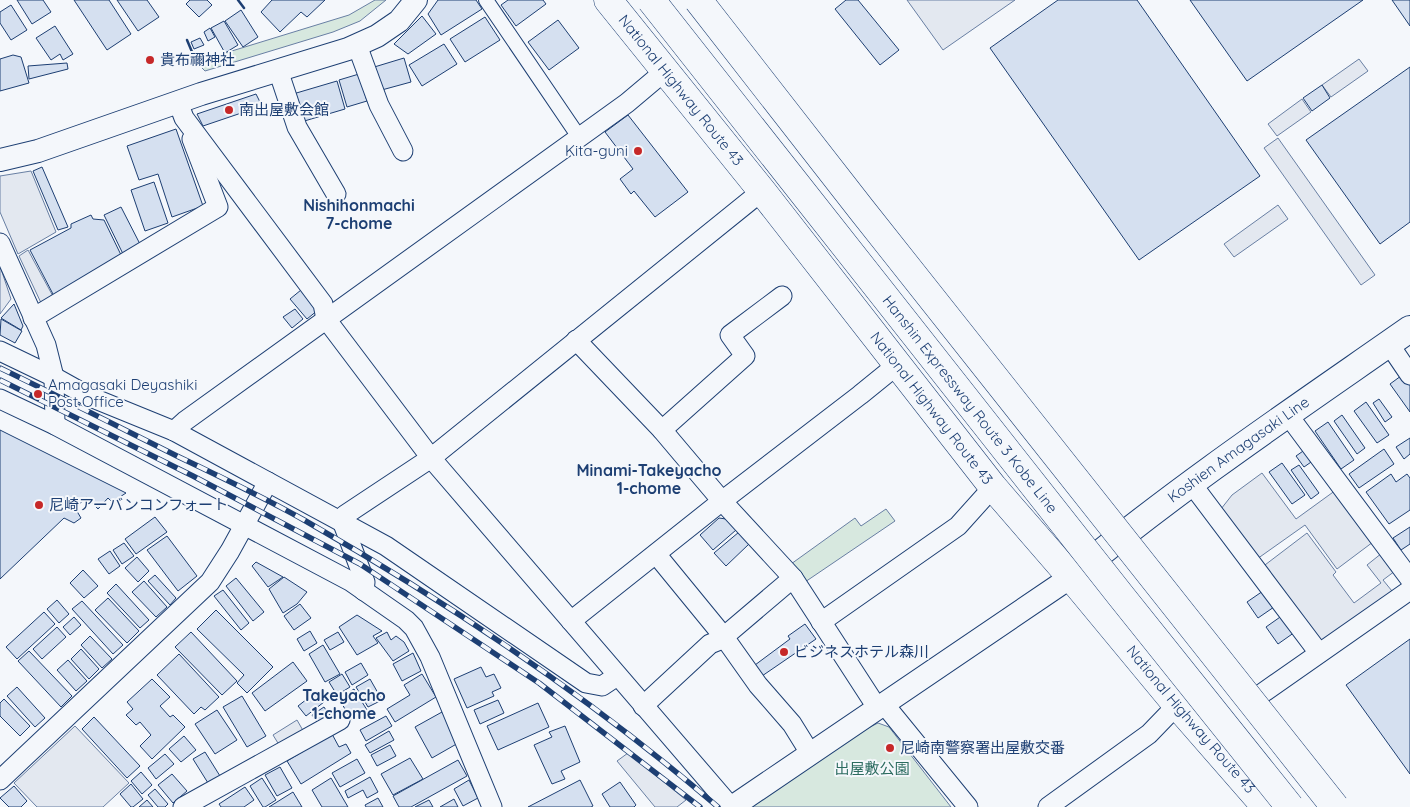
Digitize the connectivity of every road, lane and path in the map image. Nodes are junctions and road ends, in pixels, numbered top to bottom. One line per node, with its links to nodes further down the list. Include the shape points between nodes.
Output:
1 (416, 0): 7 (street, via 399,20)
2 (486, 0): 11 (street)
3 (608, 0): 9 (highway, National Highway Route 43)
4 (651, 0): 64 (highway, Hanshin Expressway Route 3 Kobe Line, bridge)
5 (698, 0): 65 (highway, bridge)
6 (703, 0): 39 (highway)
7 (357, 45): 8 (street); 12 (street, via 378,105)
8 (278, 70): 10 (street); 15 (street, via 297,127)
9 (665, 71): 11 (street); 14 (highway, National Highway Route 43)
10 (181, 110): 13 (street); 18 (street, via 218,207); 19 (street, via 323,304)
11 (579, 137): 19 (street)
12 (403, 151)
13 (0, 160)
14 (762, 191): 21 (street); 24 (highway, National Highway Route 43)
15 (336, 194)
16 (0, 243): 18 (street)
17 (782, 296): 30 (street, via 730,335 744,356)
18 (33, 318): 26 (street, via 46,345)
19 (326, 319): 31 (street); 32 (street)
20 (1410, 329): 22 (main road, Koshien Amagasaki Line)
21 (576, 340): 30 (street); 32 (street)
22 (1389, 344): 25 (street); 28 (main road, Koshien Amagasaki Line)
23 (0, 351): 26 (street)
24 (897, 365): 35 (highway, National Highway Route 43); 36 (street)
25 (1410, 375)
26 (54, 377): 29 (street); 31 (street, via 88,396)
27 (0, 398): 29 (street)
28 (1288, 415): 34 (main road, Koshien Amagasaki Line); 43 (street)
29 (55, 425): 38 (street)
30 (662, 430): 36 (street)
31 (174, 431): 33 (street)
32 (431, 458): 37 (street, via 345,515); 46 (street)
33 (268, 482): 37 (street); 38 (street)
34 (1191, 483): 39 (main road, Koshien Amagasaki Line); 49 (street)
35 (993, 487): 41 (highway, National Highway Route 43); 47 (street, via 958,526)
36 (722, 501): 40 (street); 42 (street)
37 (342, 521): 45 (street, via 365,582); 50 (street, via 386,546 586,683 602,686)
38 (245, 525): 45 (street); 57 (street, via 210,582)
39 (1123, 534): 41 (main road, Koshien Amagasaki Line); 51 (highway)
40 (656, 554): 46 (street); 48 (street)
41 (1071, 577): 53 (street); 54 (highway, National Highway Route 43)
42 (793, 578): 47 (street); 48 (street)
43 (1410, 579)
44 (1410, 590): 49 (street)
45 (364, 591): 59 (street, via 414,628 430,657)
46 (571, 621): 50 (street)
47 (820, 622): 53 (street)
48 (724, 637): 52 (street, via 710,644); 56 (street, via 758,685 792,724)
49 (1319, 653): 51 (street)
50 (618, 676): 52 (street)
51 (1254, 699): 65 (highway)
52 (643, 706): 60 (street)
53 (881, 706): 56 (street); 61 (street)
54 (1177, 706): 62 (street, via 1149,734); 63 (highway, National Highway Route 43)
55 (340, 720): 58 (street)
56 (810, 753): 60 (street)
57 (0, 780)
58 (182, 807)
59 (492, 807)
60 (731, 807)
61 (968, 807)
62 (1048, 807)
63 (1266, 807)
64 (1290, 807)
65 (1337, 807)

